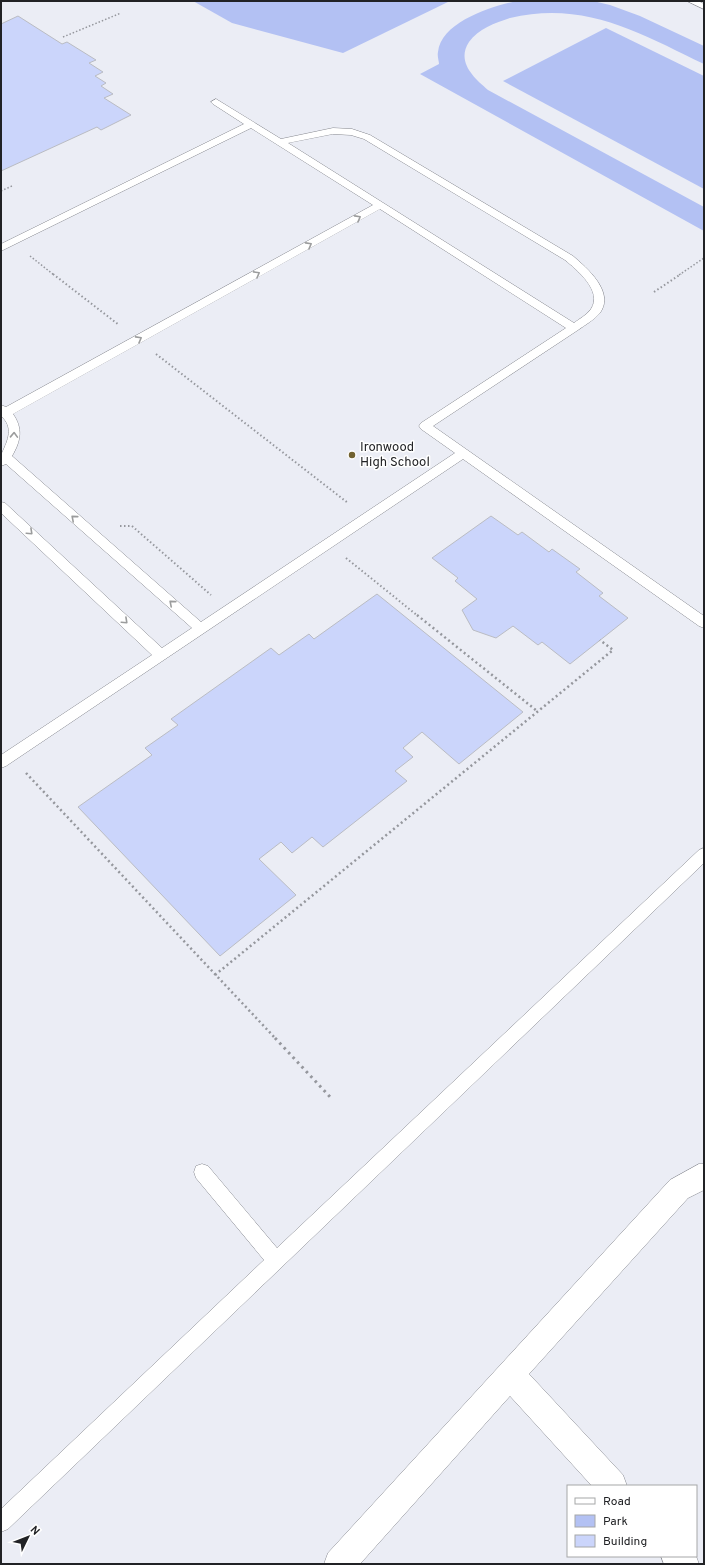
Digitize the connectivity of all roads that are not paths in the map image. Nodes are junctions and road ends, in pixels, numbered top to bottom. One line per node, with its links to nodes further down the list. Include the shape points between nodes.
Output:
1 (691, 1): 2 (lane)
2 (704, 7)
3 (216, 102): 4 (lane)
4 (251, 124): 5 (lane); 7 (lane)
5 (280, 142): 6 (lane); 8 (lane, via 333,131 352,132 367,137 569,258 585,272 594,285 599,299 596,310)
6 (380, 205): 8 (lane); 9 (lane, one-way to 6)
7 (1, 248)
8 (574, 328): 10 (lane, via 425,426)
9 (3, 411): 11 (lane, one-way to 9, via 14,444 16,431 11,419)
10 (464, 453): 13 (lane); 14 (lane)
11 (4, 459): 14 (lane, one-way to 11)
12 (1, 506): 15 (lane, one-way to 15)
13 (704, 623)
14 (202, 629): 15 (lane)
15 (162, 656): 16 (lane)
16 (1, 762)
17 (704, 854): 20 (lane)
18 (202, 1172): 20 (lane)
19 (704, 1177): 21 (street, via 699,1177 679,1189)
20 (276, 1261): 23 (lane)
21 (510, 1374): 22 (street); 24 (street)
22 (611, 1485)
23 (1, 1522)
24 (339, 1564)

